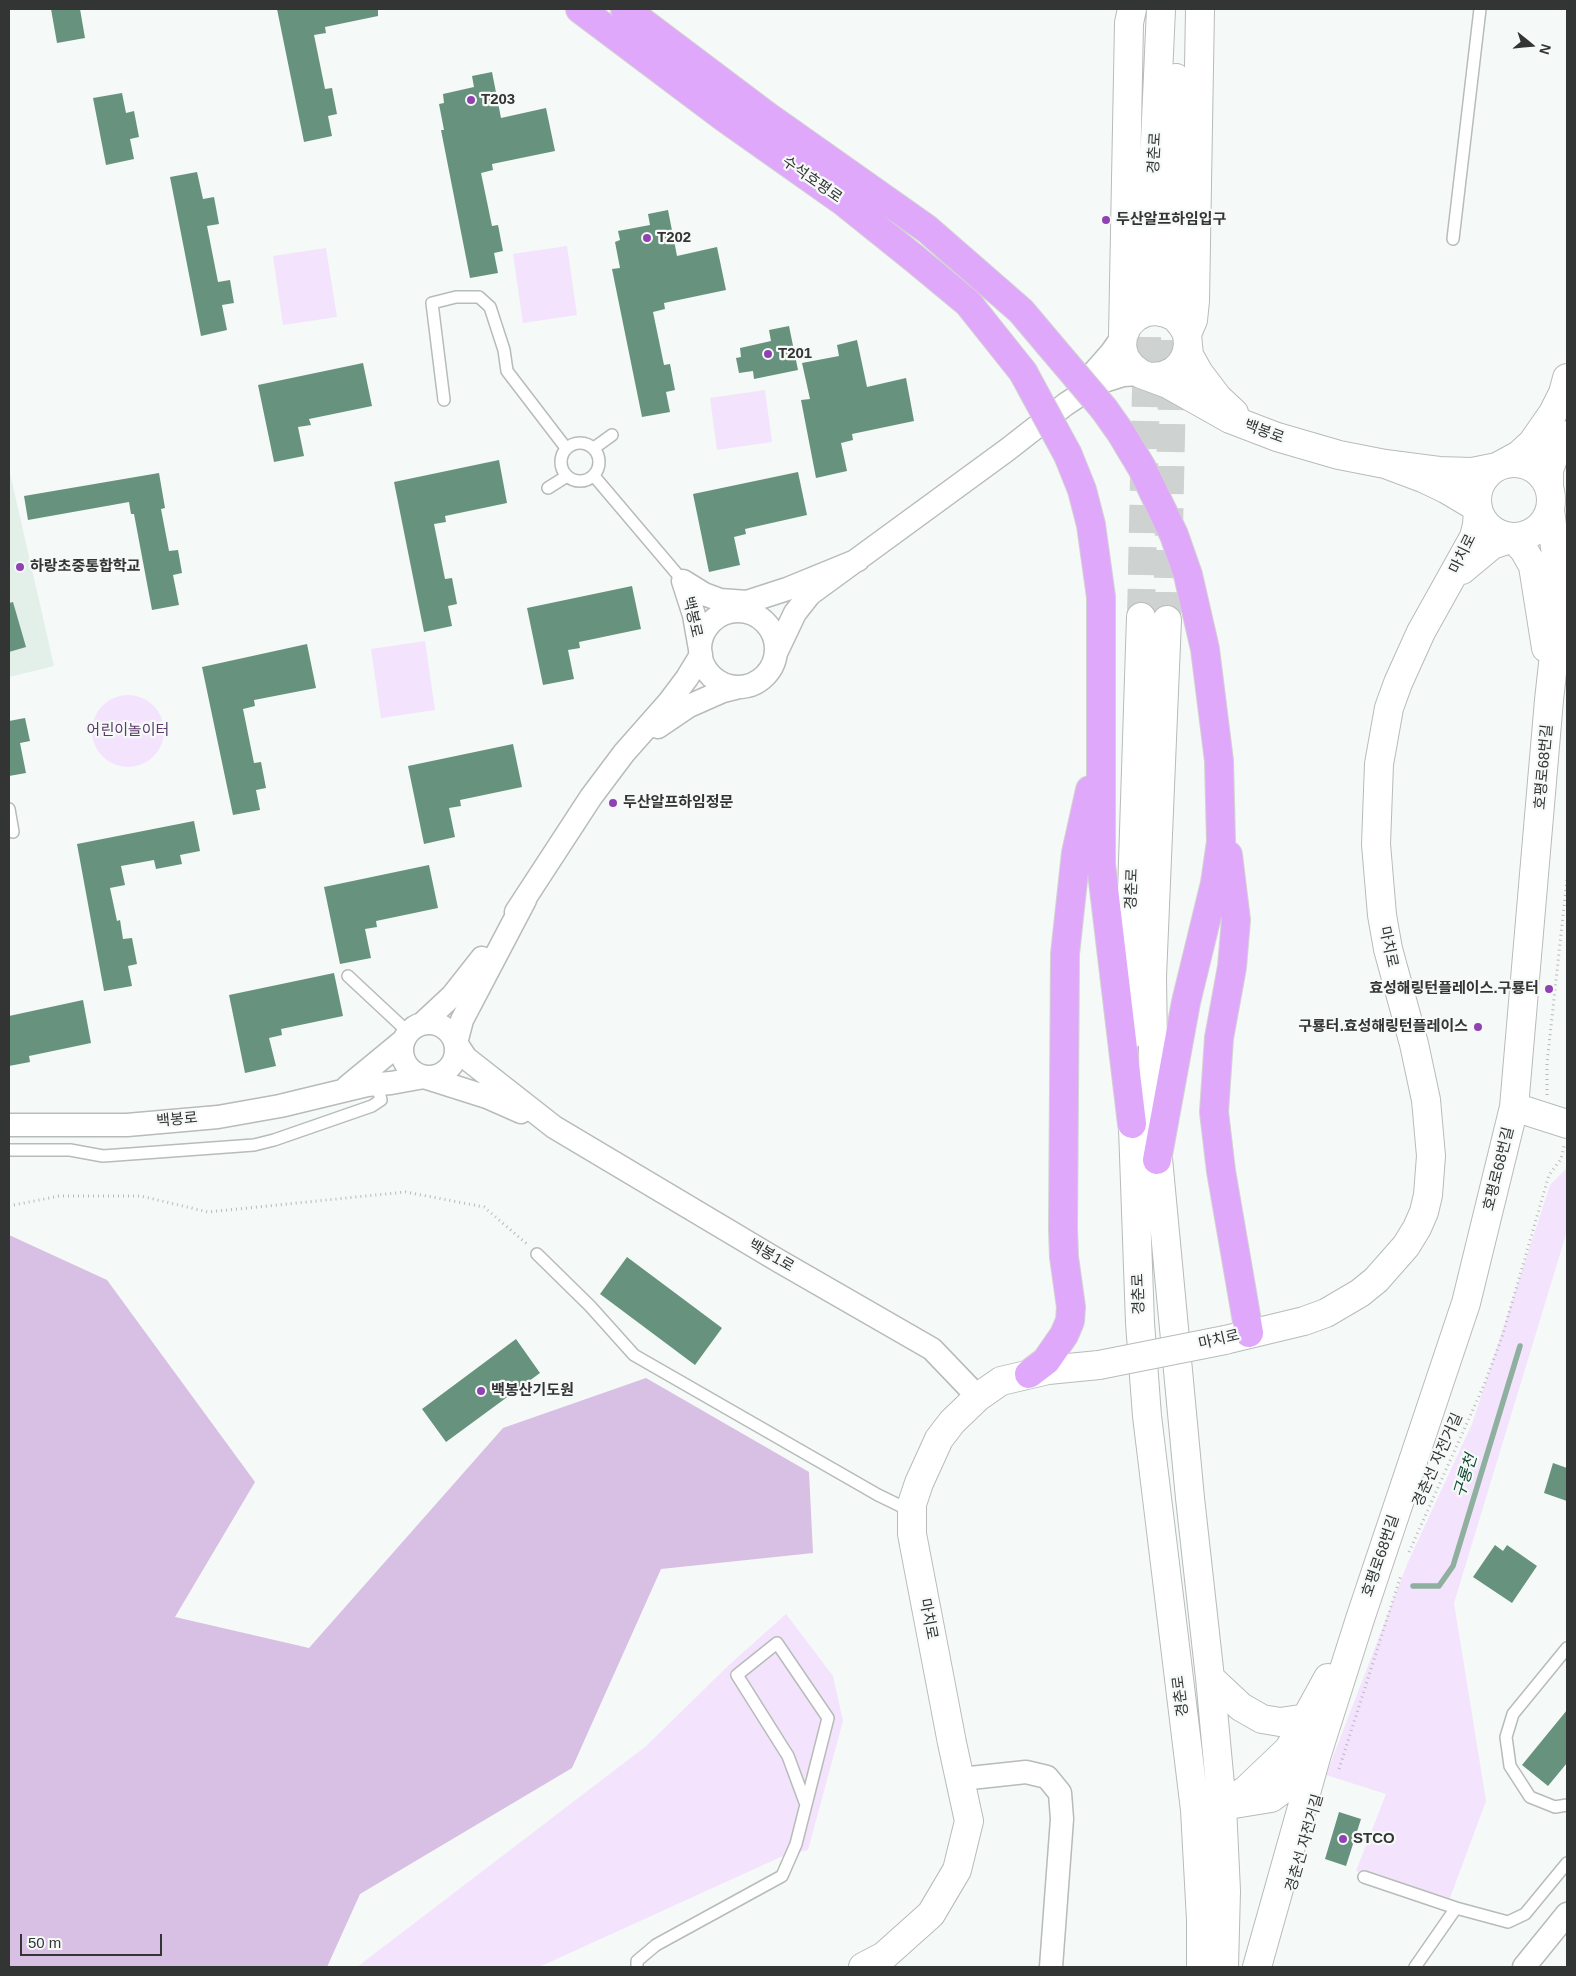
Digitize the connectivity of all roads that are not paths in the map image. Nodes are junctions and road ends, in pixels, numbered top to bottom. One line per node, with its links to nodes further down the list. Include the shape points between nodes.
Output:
1 (580, 9): 39 (highway, 수석호평로, bridge, via 717,113 844,202 923,265 968,303 1023,372 1068,455 1091,524 1101,597)
2 (626, 9): 41 (highway, 수석호평로, bridge, via 767,116 927,230 1020,311 1104,409 1142,468 1174,535 1188,575 1206,658)
3 (1132, 9): 9 (street, via 1129,23)
4 (1161, 9): 5 (street, 경춘로, via 1161,297)
5 (1179, 9)
6 (1200, 9): 10 (street, via 1195,301)
7 (1480, 9): 8 (lane)
8 (1453, 238)
9 (1123, 336): 10 (street, via 1136,317 1156,311 1175,318 1182,325); 11 (street, via 1125,358 1132,367); 14 (street, 백봉로)
10 (1187, 340): 11 (street, via 1186,355 1174,371 1163,376); 15 (street, via 1192,363 1206,384)
11 (1146, 375): 14 (street, 백봉로, via 1107,380); 15 (street, 백봉로)
12 (1567, 378): 21 (street, via 1553,413 1532,443 1519,455)
13 (444, 400): 18 (lane, via 432,304 456,297 480,297 490,307 507,371)
14 (1066, 404): 28 (street, 백봉로)
15 (1255, 429): 20 (street, 백봉로, via 1306,446)
16 (612, 435): 19 (lane)
17 (1567, 435): 25 (street, 호평로68번길, via 1549,470)
18 (566, 448): 19 (lane, via 580,443); 22 (lane, via 561,463)
19 (594, 448): 23 (lane, via 600,462)
20 (1385, 464): 21 (street, via 1456,472); 26 (street, via 1439,485)
21 (1497, 467): 25 (street, via 1521,463 1533,468 1542,476); 26 (street, via 1480,484)
22 (567, 476): 23 (lane, via 581,482); 24 (lane)
23 (594, 476): 29 (lane)
24 (548, 488)
25 (1549, 498): 27 (street, via 1545,522 1525,536); 38 (street, 호평로68번길, via 1561,592)
26 (1478, 508): 27 (street, via 1490,529); 30 (street, 마치로, via 1474,537)
27 (1513, 538): 30 (street, 마치로, via 1492,545 1478,556 1452,580); 38 (street, 호평로68번길, via 1533,566 1547,656)
28 (858, 560): 29 (street, 백봉로, via 747,602 720,600); 31 (street, 백봉로, via 805,582 774,602); 35 (street, 백봉로, via 810,594 795,613)
29 (683, 581): 36 (street, 백봉로, via 694,615)
30 (1441, 596): 59 (street, 마치로, via 1421,632 1390,708 1382,747 1377,802 1376,844 1382,916 1426,1100 1430,1177 1424,1212 1406,1246 1360,1293 1326,1313 1304,1321)
31 (749, 612): 35 (street, via 770,628); 36 (street, via 736,611 712,622 703,637)
32 (1567, 616): 38 (street)
33 (1140, 617): 52 (street, 경춘로, via 1130,954)
34 (1167, 620): 57 (street, 경춘로, via 1152,977 1154,1116)
35 (776, 653): 37 (street, via 766,676 756,683)
36 (701, 655): 37 (street, via 712,676 721,683); 40 (street, 백봉로, via 669,702)
37 (739, 687): 40 (street, 백봉로, via 723,691 673,715)
38 (1549, 700): 51 (street, 호평로68번길)
39 (1100, 747): 52 (highway, via 1101,864); 60 (highway, via 1076,853 1065,954 1064,1258 1070,1322 1046,1360)
40 (624, 753): 44 (street, 백봉로, via 591,797)
41 (1221, 804): 57 (highway, via 1221,842 1215,883 1186,1002); 59 (highway, via 1236,920 1232,967 1219,1038 1215,1130)
42 (9, 809): 43 (lane)
43 (13, 832)
44 (525, 900): 46 (street, 백봉로, via 452,996); 47 (street, 백봉로, via 465,1012)
45 (348, 976): 46 (lane)
46 (412, 1032): 47 (street, via 431,1022 447,1029); 48 (street, via 402,1050 403,1059 408,1067); 50 (street, 백봉로)
47 (456, 1043): 48 (street, via 455,1060 450,1068 442,1074); 54 (street, 백봉1로, via 474,1065)
48 (424, 1077): 49 (street, 백봉로); 54 (street, 백봉1로, via 487,1097)
49 (376, 1085): 50 (street, 백봉로); 56 (lane, via 381,1100 372,1106 254,1144 103,1156 70,1150)
50 (342, 1091): 53 (street, 백봉로, via 218,1117 127,1125)
51 (1514, 1107): 55 (street); 63 (street, 호평로68번길, via 1466,1303)
52 (1132, 1124): 72 (street, 경춘로, via 1147,1416)
53 (9, 1125)
54 (554, 1127): 61 (street, 백봉1로, via 932,1349)
55 (1566, 1134)
56 (9, 1150)
57 (1158, 1160): 65 (street, 경춘로)
58 (537, 1254): 62 (lane, via 634,1355)
59 (1237, 1337): 60 (street, 마치로, bridge, via 1099,1365)
60 (1029, 1374): 61 (street, 마치로, via 1001,1381)
61 (978, 1397): 62 (street, 마치로, via 939,1439 919,1483)
62 (912, 1512): 68 (street, 마치로, via 912,1534)
63 (1360, 1619): 66 (street); 67 (street)
64 (1567, 1648): 70 (lane, via 1513,1714 1506,1737 1510,1766 1530,1797 1555,1807)
65 (1210, 1678): 66 (street, via 1242,1707 1262,1719 1280,1722); 71 (street, 경춘로)
66 (1307, 1718): 71 (street, via 1289,1749 1246,1790)
67 (1317, 1754): 71 (street, via 1298,1778 1271,1798); 82 (street)
68 (961, 1779): 78 (street, 마치로, via 969,1821 957,1870 931,1914 884,1956); 79 (street, via 1026,1772 1047,1777 1060,1793 1062,1819)
69 (805, 1802): 69 (lane, via 788,1756 737,1675 777,1644 828,1718); 77 (lane, via 796,1844 782,1876 656,1945 637,1961)
70 (1567, 1805)
71 (1222, 1806): 72 (street); 81 (street, 경춘로, via 1226,1891)
72 (1195, 1810): 80 (street, 경춘로)
73 (1567, 1863): 75 (lane, via 1525,1914 1508,1922)
74 (1364, 1877): 75 (lane)
75 (1456, 1908): 83 (lane)
76 (1567, 1914): 84 (street)
77 (637, 1967)
78 (863, 1967)
79 (1051, 1967)
80 (1201, 1967)
81 (1224, 1967)
82 (1257, 1967)
83 (1415, 1967)
84 (1524, 1967)

